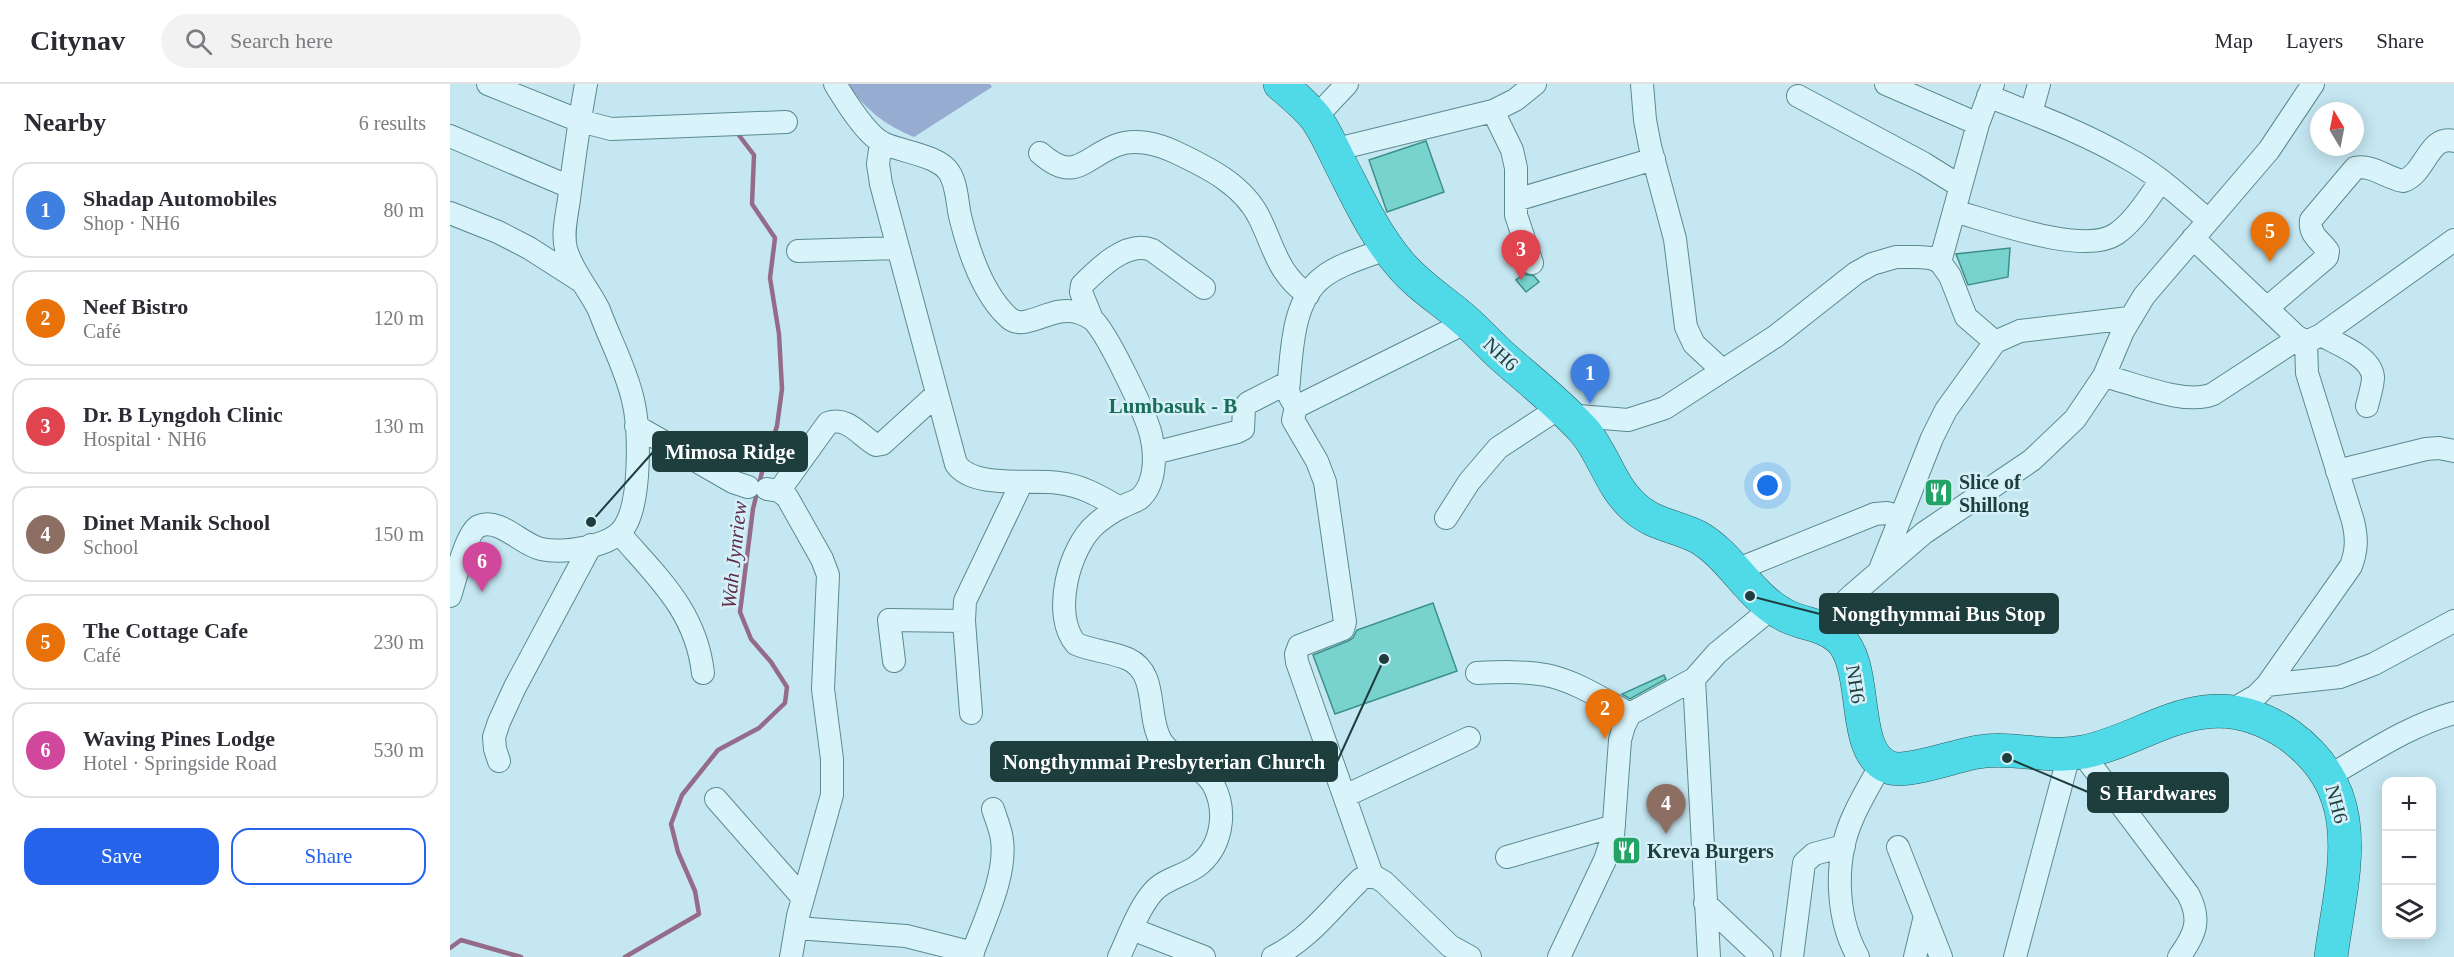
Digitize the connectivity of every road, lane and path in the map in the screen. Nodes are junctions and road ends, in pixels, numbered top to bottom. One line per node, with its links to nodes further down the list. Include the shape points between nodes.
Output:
1 (488, 84): 16 (street)
2 (586, 84): 16 (street)
3 (835, 84): 21 (street)
4 (1280, 84): 15 (highway, NH6 / NH6)
5 (1347, 84): 15 (street)
6 (1535, 84): 13 (street)
7 (1642, 84): 24 (street)
8 (1886, 84): 18 (street)
9 (2039, 84): 14 (street)
10 (2311, 85): 31 (street, via 2269,150)
11 (1990, 90): 14 (street); 18 (street)
12 (1798, 96): 26 (street)
13 (1493, 111): 22 (street); 28 (street, via 1512,150)
14 (2031, 113): 25 (street, via 2128,158)
15 (1315, 118): 22 (highway, NH6 / NH6)
16 (580, 121): 17 (street, via 612,129); 27 (street)
17 (786, 122)
18 (1978, 124): 26 (street)
19 (450, 136): 27 (street)
20 (2454, 141): 42 (street, via 2437,142 2416,173 2403,182 2369,168 2355,168 2311,220 2312,234 2328,251 2327,257)
21 (881, 142): 34 (street, via 878,165); 44 (street, via 936,162 949,171 973,257 988,290 1013,322 1026,323 1059,310 1079,312)
22 (1333, 150): 35 (highway, NH6 / NH6)
23 (1040, 153): 41 (street, via 1053,165 1073,168 1118,145 1134,142 1172,150 1197,163 1228,181 1251,205 1283,270)
24 (1654, 159): 28 (street); 48 (street, via 1675,239 1689,336)
25 (2161, 181): 29 (street, via 2127,225 2102,240 2065,240); 31 (street)
26 (1960, 186): 29 (street)
27 (570, 187): 39 (street, via 564,234)
28 (1516, 200): 38 (street, via 1519,229)
29 (1954, 211): 37 (street)
30 (450, 213): 39 (street, via 529,248)
31 (2208, 220): 32 (street)
32 (2193, 238): 42 (street); 43 (street)
33 (2454, 240): 46 (street)
34 (898, 248): 36 (street); 51 (street)
35 (1388, 248): 41 (street, via 1332,271); 45 (highway, NH6 / NH6, via 1401,266)
36 (798, 251)
37 (1940, 262): 47 (street, via 1950,276 1966,317); 48 (street, via 1918,257 1872,264 1776,336)
38 (1532, 263)
39 (579, 280): 55 (street, via 594,299 625,376)
40 (1204, 288): 44 (street, via 1152,250 1135,247 1082,285 1080,292)
41 (1308, 295): 50 (street, via 1295,326)
42 (2267, 308): 46 (street)
43 (2129, 318): 47 (street, via 2020,331); 49 (street)
44 (1092, 319): 57 (street, via 1138,399)
45 (1467, 322): 53 (street); 54 (highway, NH6 / NH6)
46 (2309, 338): 49 (street, via 2204,398 2180,396); 52 (street, via 2359,357 2370,367 2373,378); 58 (street, via 2307,373)
47 (1995, 342): 62 (street, via 1946,410)
48 (1722, 370): 54 (street, via 1665,408 1645,416 1611,420)
49 (2104, 376): 67 (street, via 2075,419 2049,445 2002,482 1924,533)
50 (1289, 382): 53 (street, via 1290,397); 57 (street, via 1248,403 1243,429)
51 (937, 394): 59 (street, via 956,464 962,472 976,478); 60 (street, via 882,444 876,445 846,422 828,423)
52 (2367, 406)
53 (1296, 407): 87 (street, via 1293,420 1325,482 1345,622 1343,629 1299,646 1296,654)
54 (1563, 411): 63 (street, via 1498,448 1469,482); 66 (highway, NH6 / NH6, via 1586,434 1620,493 1635,509 1698,537)
55 (636, 426): 60 (street, via 724,477); 64 (street, via 634,494 625,527)
56 (2454, 451): 58 (street, via 2426,449)
57 (1154, 453): 61 (street, via 1148,485 1139,499)
58 (2337, 471): 77 (street, via 2353,521 2356,554)
59 (1022, 482): 61 (street, via 1079,487); 70 (street, via 972,584 965,601)
60 (764, 489): 95 (street, via 787,497 828,574 822,689 832,759 832,795)
61 (1120, 508): 99 (street, via 1095,525 1074,555 1063,601 1068,632 1076,644 1130,660 1141,668 1159,738 1175,756 1209,778 1220,804 1221,822 1209,855 1153,892)
62 (1900, 517): 66 (street, via 1875,514); 67 (street)
63 (1446, 518)
64 (619, 533): 65 (street); 74 (street, via 690,621)
65 (591, 545): 68 (street, via 563,551 540,549 500,527 488,523 477,526); 84 (street, via 499,722 494,737)
66 (1736, 570): 69 (highway, NH6 / NH6)
67 (1880, 571): 72 (street)
68 (450, 596)
69 (1772, 608): 72 (highway, NH6 / NH6, via 1786,617); 76 (street, via 1718,653)
70 (964, 621): 73 (street, via 889,620); 79 (street)
71 (2454, 621): 77 (street, via 2374,664 2340,677)
72 (1820, 626): 85 (highway, NH6 / NH6, via 1846,645 1855,661 1863,726 1868,743)
73 (894, 661)
74 (703, 673)
75 (1477, 673): 81 (street, via 1546,675)
76 (1694, 679): 81 (street); 96 (street)
77 (2267, 685): 78 (street)
78 (2228, 712): 83 (highway, NH6 / NH6, via 2186,716 2114,744); 86 (highway, NH6 / NH6, via 2255,717 2277,727 2307,751)
79 (971, 713)
80 (2454, 713): 86 (street, via 2410,731)
81 (1630, 714): 90 (street, via 1620,740)
82 (1469, 738): 87 (street)
83 (2075, 754): 85 (highway, NH6 / NH6, via 1992,750 1906,768 1891,768); 113 (street); 114 (street, via 2195,907 2196,926)
84 (499, 761)
85 (1882, 762): 91 (street, via 1853,816)
86 (2329, 776): 115 (highway, NH6 / NH6, via 2340,802 2345,838)
87 (1345, 796): 94 (street)
88 (716, 799): 95 (street)
89 (993, 809): 100 (street, via 1003,857)
90 (1614, 826): 93 (street); 106 (street, via 1605,860)
91 (1844, 846): 109 (street, via 1814,854 1804,863); 110 (street, via 1841,898 1850,941)
92 (1898, 847): 97 (street)
93 (1508, 857)
94 (1372, 875): 104 (street, via 1360,879 1309,935); 105 (street, via 1450,946)
95 (803, 898): 98 (street)
96 (1705, 903): 107 (street); 108 (street)
97 (1925, 916): 111 (street); 112 (street)
98 (796, 928): 100 (street, via 906,936); 101 (street)
99 (1132, 929): 102 (street); 103 (street)
100 (972, 955)
101 (791, 957)
102 (1119, 957)
103 (1204, 957)
104 (1273, 957)
105 (1470, 957)
106 (1559, 957)
107 (1709, 957)
108 (1762, 957)
109 (1792, 957)
110 (1858, 957)
111 (1915, 957)
112 (1941, 957)
113 (2014, 957)
114 (2179, 957)
115 (2331, 957)

